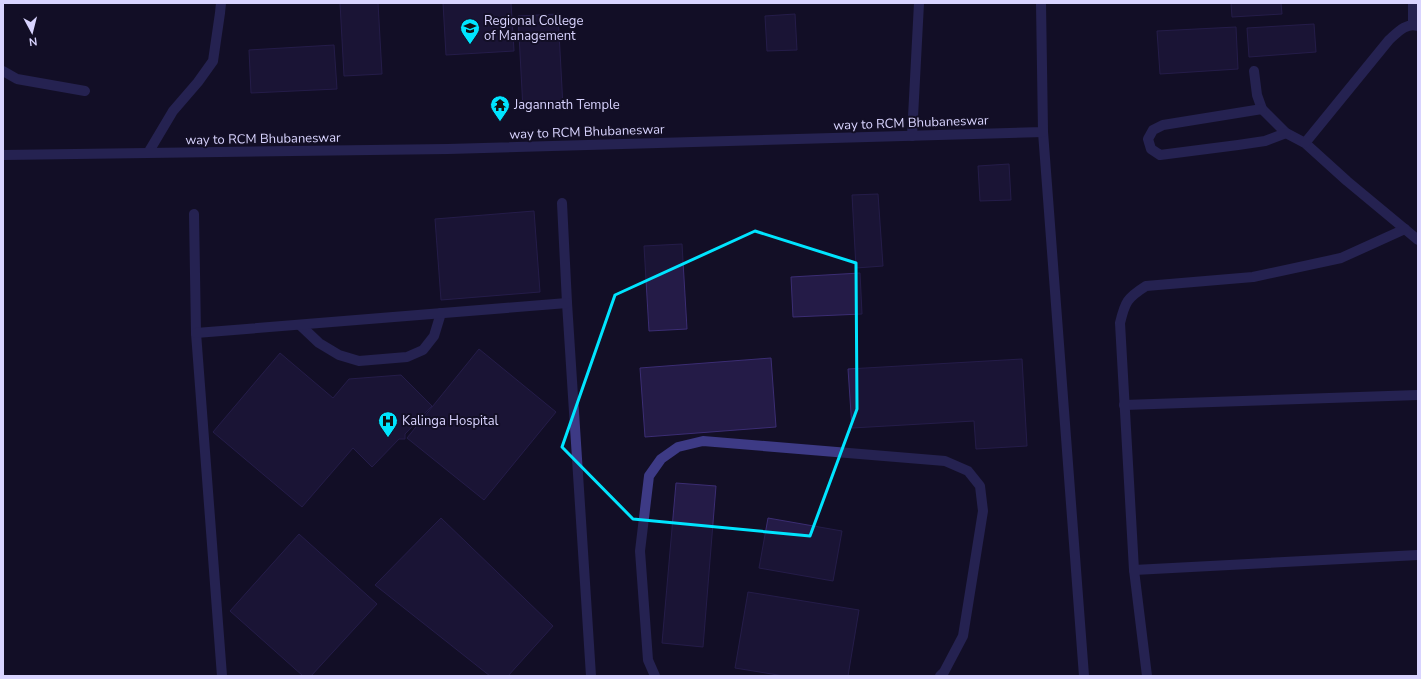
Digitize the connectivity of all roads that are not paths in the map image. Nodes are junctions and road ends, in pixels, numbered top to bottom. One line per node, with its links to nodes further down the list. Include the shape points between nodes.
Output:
1 (221, 3): 14 (street, via 213,61 173,111)
2 (919, 3): 12 (street)
3 (1041, 3): 10 (street)
4 (1413, 3): 5 (street)
5 (1415, 25): 13 (street, via 1403,27 1389,40)
6 (3, 71): 8 (street, via 17,79)
7 (1254, 72): 9 (street)
8 (85, 91)
9 (1262, 109): 11 (street); 11 (street, via 1163,125 1153,130 1148,139 1152,149 1160,155 1265,141)
10 (1044, 132): 12 (street, way to RCM Bhubaneswar); 32 (street)
11 (1286, 133): 13 (street)
12 (912, 136): 14 (street, way to RCM Bhubaneswar, via 448,149)
13 (1305, 143): 18 (street)
14 (148, 153): 15 (street, way to RCM Bhubaneswar)
15 (3, 155)
16 (562, 203): 20 (street)
17 (194, 214): 23 (street)
18 (1405, 228): 19 (street); 25 (street, via 1342,258 1252,277 1146,286 1133,294 1124,306 1120,323)
19 (1418, 240)
20 (566, 303): 21 (street); 29 (street)
21 (441, 313): 22 (street); 22 (street, via 434,336 424,350 407,357 359,360 340,355 319,342)
22 (300, 325): 23 (street)
23 (196, 333): 28 (street)
24 (1418, 395): 25 (street)
25 (1124, 405): 27 (street)
26 (1418, 555): 27 (street)
27 (1134, 570): 33 (street)
28 (222, 676)
29 (591, 676)
30 (655, 676): 31 (street, via 648,660 640,551 650,476 661,459 678,447 703,441 945,461 968,472 980,486 983,511 962,636)
31 (940, 676)
32 (1084, 676)
33 (1148, 676)

